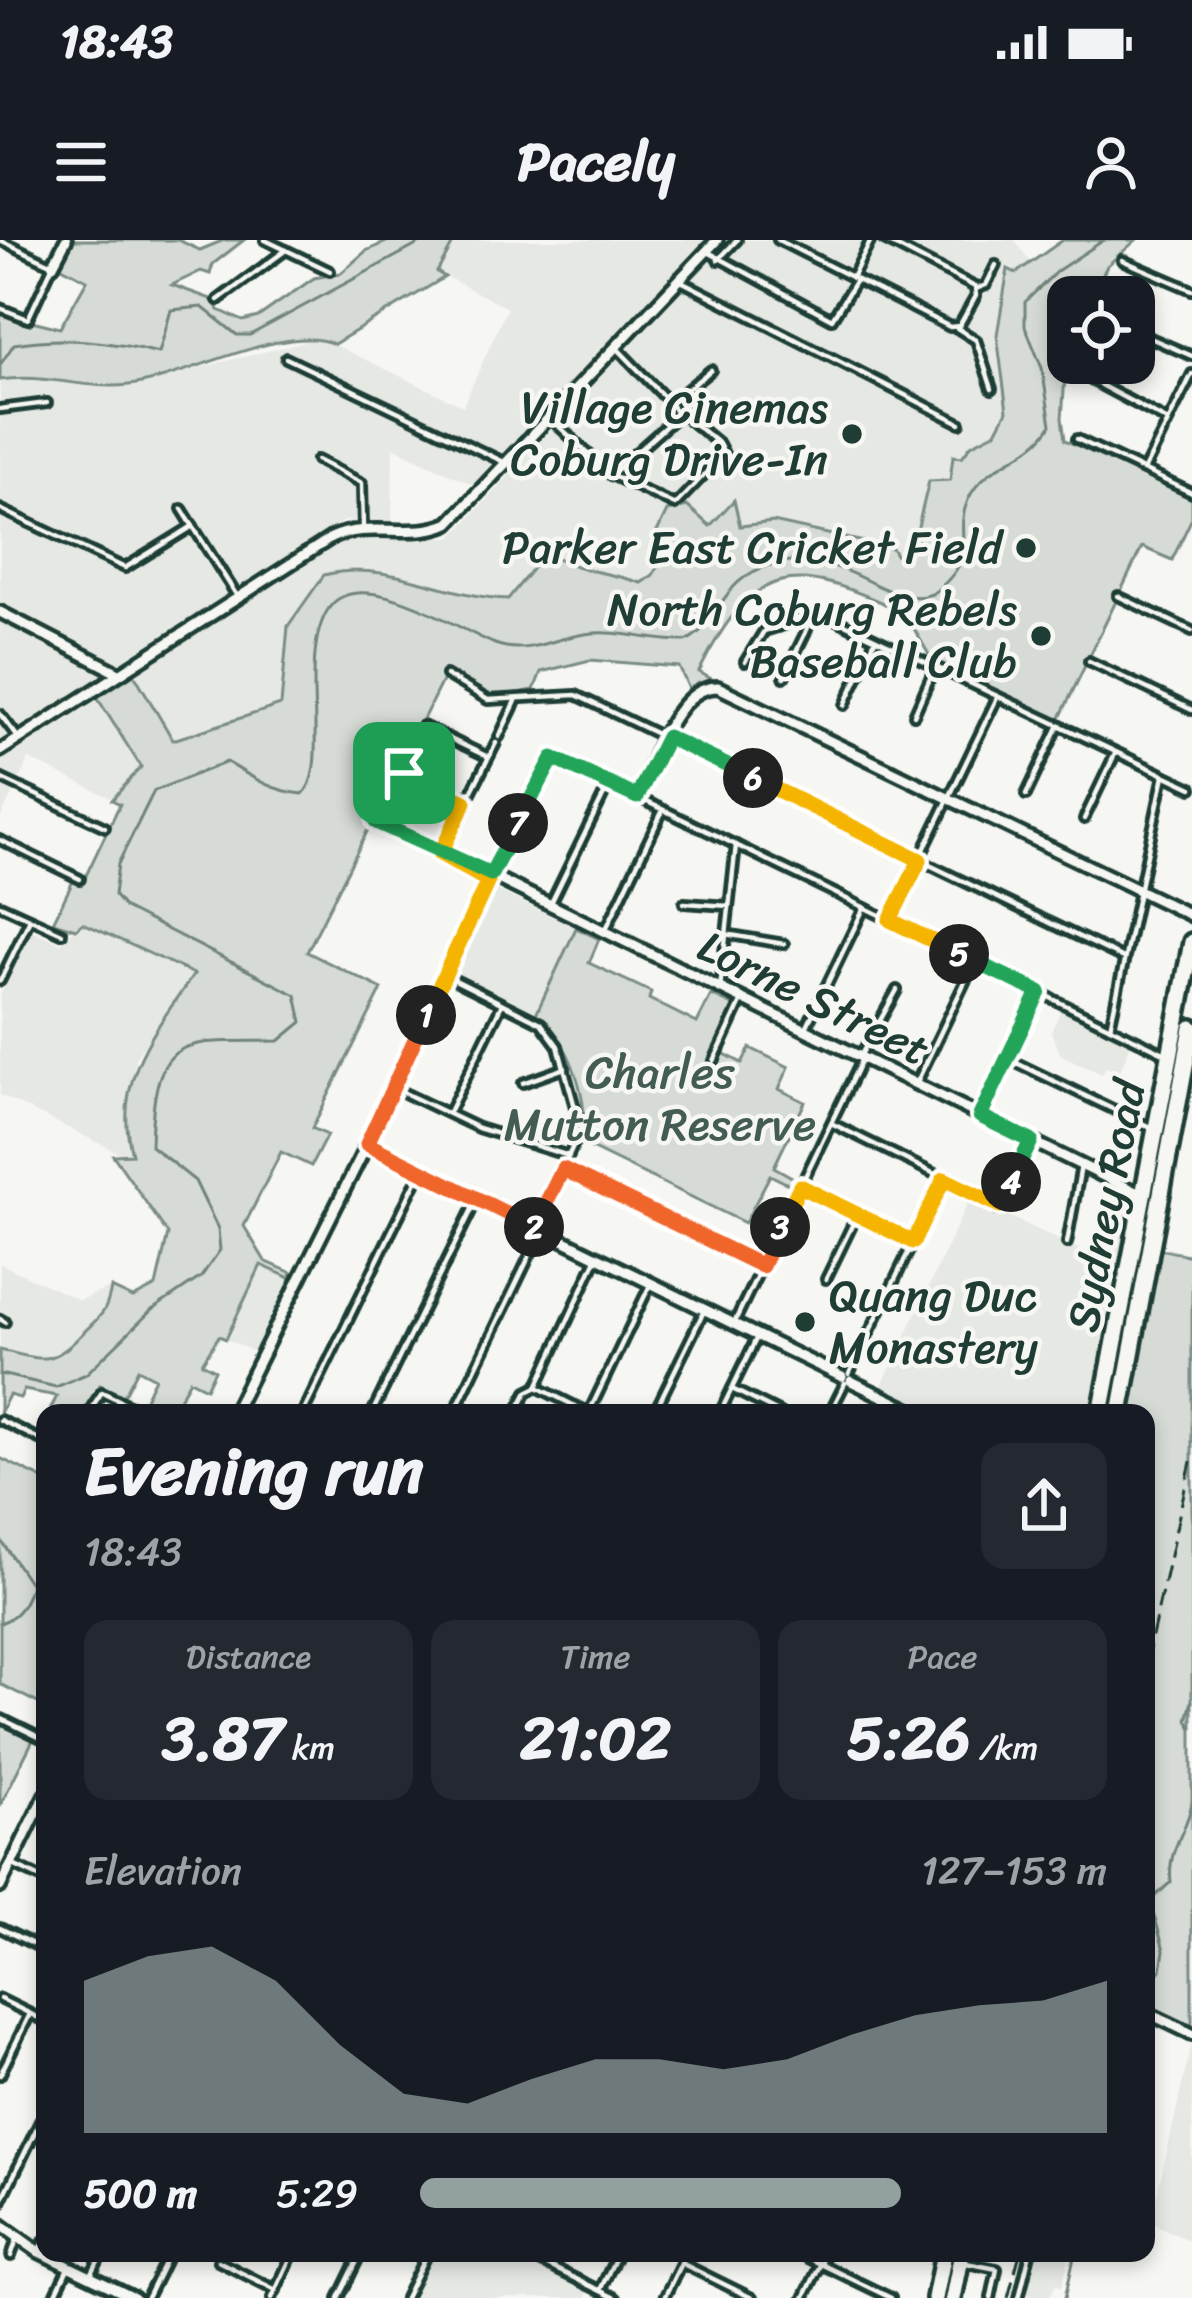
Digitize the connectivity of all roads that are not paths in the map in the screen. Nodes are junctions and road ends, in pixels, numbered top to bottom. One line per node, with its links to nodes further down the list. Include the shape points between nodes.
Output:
1 (0, 240): 13 (street)
2 (66, 240): 13 (street)
3 (265, 240): 9 (street)
4 (717, 240): 10 (street)
5 (737, 240): 11 (street)
6 (778, 240): 16 (street)
7 (871, 240): 16 (street)
8 (884, 240): 18 (street)
9 (286, 250): 15 (street); 20 (street)
10 (707, 250): 11 (street); 17 (street)
11 (718, 260): 16 (street, via 832,319)
12 (1122, 260): 19 (street)
13 (53, 265): 21 (street, via 28,319)
14 (996, 265): 18 (street)
15 (330, 271)
16 (855, 279): 22 (street)
17 (679, 280): 24 (street); 39 (street)
18 (976, 289): 22 (street)
19 (1192, 290)
20 (218, 300)
21 (0, 308)
22 (957, 328): 31 (street, via 976,340)
23 (1155, 340): 25 (street)
24 (616, 346): 32 (street); 36 (street)
25 (1192, 356)
26 (286, 358): 42 (street)
27 (711, 370): 30 (street)
28 (1192, 374): 37 (street)
29 (1099, 384): 37 (street)
30 (694, 388): 32 (street); 35 (street)
31 (992, 389)
32 (674, 401): 35 (street); 35 (street); 38 (street)
33 (47, 403): 34 (street)
34 (0, 409)
35 (682, 409): 38 (street); 44 (street, via 724,454 682,502 666,504)
36 (549, 418): 42 (street); 44 (street)
37 (1168, 421): 43 (street)
38 (664, 423): 44 (street)
39 (960, 423)
40 (1077, 439): 43 (street)
41 (317, 460): 49 (street, via 362,483)
42 (506, 463): 49 (street, via 441,527)
43 (1144, 470): 45 (street)
44 (611, 475)
45 (1192, 494)
46 (0, 508): 48 (street, via 124,568)
47 (182, 509): 48 (street)
48 (193, 526): 50 (street)
49 (363, 528): 50 (street, via 331,538)
50 (237, 596): 59 (street)
51 (1118, 596): 54 (street)
52 (0, 612): 59 (street)
53 (813, 616): 55 (street); 57 (street, via 764,631); 61 (street)
54 (1192, 632)
55 (876, 638): 58 (street); 64 (street)
56 (1089, 661): 65 (street)
57 (745, 662)
58 (935, 667): 62 (street); 67 (street)
59 (118, 672): 69 (street)
60 (446, 675): 63 (street, via 484,700)
61 (784, 677)
62 (998, 697): 68 (street); 81 (street)
63 (516, 701): 70 (street, via 573,694); 73 (street)
64 (844, 705)
65 (1192, 710)
66 (0, 714): 69 (street)
67 (914, 715)
68 (1058, 725): 72 (street); 79 (street)
69 (17, 736): 71 (street)
70 (667, 737): 80 (street); 81 (street, via 684,702 707,686 728,690); 89 (street)
71 (0, 751)
72 (1116, 752): 75 (street); 84 (street)
73 (486, 756): 74 (street, via 423,725); 82 (street)
74 (399, 771): 82 (street); 88 (street, Lorne Street, via 376,820)
75 (1164, 775): 78 (street); 92 (street)
76 (0, 778): 85 (street)
77 (609, 784): 80 (street); 91 (street, via 557,758 546,765); 96 (street)
78 (1192, 788)
79 (1026, 795)
80 (637, 797): 83 (street)
81 (950, 799): 89 (street); 92 (street)
82 (465, 802): 88 (street)
83 (663, 810): 87 (street); 102 (street)
84 (1084, 819)
85 (105, 827)
86 (0, 840): 90 (street)
87 (736, 845): 95 (street); 97 (street)
88 (440, 854): 91 (street, Lorne Street)
89 (920, 860): 100 (street); 106 (street)
90 (80, 879)
91 (493, 879): 96 (street, Lorne Street); 108 (street)
92 (1137, 889): 98 (street); 106 (street)
93 (684, 903): 95 (street)
94 (0, 904): 99 (street)
95 (729, 906): 103 (street)
96 (549, 907): 102 (street, Lorne Street)
97 (864, 908): 100 (street); 117 (street)
98 (1192, 916)
99 (30, 919): 101 (street); 109 (street)
100 (890, 920): 107 (street)
101 (62, 933)
102 (604, 933): 110 (street, Lorne Street)
103 (725, 934): 105 (street); 110 (street)
104 (1192, 942): 120 (highway, Sydney Road)
105 (784, 944)
106 (1124, 958): 115 (street)
107 (975, 962): 112 (street); 124 (street)
108 (447, 976): 114 (street); 125 (street)
109 (0, 981)
110 (720, 989): 113 (street, Lorne Street)
111 (897, 990): 119 (street)
112 (1039, 992): 115 (street); 118 (street)
113 (742, 1000): 117 (street, Lorne Street); 121 (street)
114 (502, 1004): 122 (street, via 551,1032); 126 (street)
115 (1110, 1027): 120 (street)
116 (1192, 1028): 120 (highway, Sydney Road)
117 (805, 1030): 119 (street, Lorne Street)
118 (1004, 1057): 127 (street); 129 (street)
119 (861, 1058): 124 (street, Lorne Street); 128 (street)
120 (1180, 1060): 129 (highway, Sydney Road); 139 (highway, Sydney Road)
121 (714, 1061)
122 (565, 1068): 123 (street); 132 (street, via 581,1116)
123 (523, 1083)
124 (916, 1084): 127 (street, Lorne Street)
125 (391, 1086): 126 (street); 131 (street)
126 (448, 1113): 132 (street)
127 (980, 1116): 130 (street, Lorne Street)
128 (831, 1123): 136 (street); 137 (street)
129 (1157, 1130): 139 (highway, Sydney Road)
130 (1031, 1141): 133 (street, Lorne Street); 136 (street, via 999,1208)
131 (367, 1144): 135 (street); 156 (street)
132 (569, 1156): 134 (street)
133 (1081, 1166): 139 (street, Lorne Street); 143 (street)
134 (563, 1169): 141 (street); 145 (street)
135 (421, 1171): 138 (street); 157 (street)
136 (944, 1179): 142 (street)
137 (800, 1186): 140 (street); 145 (street)
138 (477, 1199): 141 (street); 158 (street)
139 (1152, 1199): 168 (highway, Sydney Road); 169 (highway, Sydney Road)
140 (857, 1215): 142 (street); 146 (street)
141 (539, 1229): 144 (street); 159 (street)
142 (913, 1242): 151 (street)
143 (1066, 1243)
144 (597, 1257): 147 (street); 152 (street)
145 (762, 1266): 149 (street)
146 (826, 1279)
147 (651, 1283): 148 (street); 162 (street)
148 (705, 1309): 149 (street); 163 (street)
149 (734, 1323): 150 (street)
150 (758, 1335): 151 (street); 153 (street)
151 (847, 1378): 166 (street); 167 (street)
152 (537, 1387): 160 (street); 161 (street)
153 (732, 1389): 164 (street); 165 (street)
154 (94, 1404): 155 (street, via 102,1392)
155 (127, 1404)
156 (241, 1404)
157 (307, 1404)
158 (376, 1404)
159 (458, 1404)
160 (521, 1404)
161 (569, 1404)
162 (593, 1404)
163 (658, 1404)
164 (724, 1404)
165 (762, 1404)
166 (834, 1404)
167 (892, 1404)
168 (1103, 1404)
169 (1121, 1404)
170 (0, 1420): 171 (street)
171 (36, 1438)
172 (2, 1719): 173 (street)
173 (36, 1736)
174 (36, 1820): 175 (street)
175 (11, 1864): 176 (street); 177 (street)
176 (36, 1876)
177 (0, 1887)
178 (0, 1928): 179 (street)
179 (36, 1946)
180 (0, 1999): 181 (street)
181 (30, 2014): 183 (street); 185 (street)
182 (1155, 2016): 184 (street)
183 (36, 2017)
184 (1192, 2034)
185 (0, 2075)
186 (36, 2130): 187 (street)
187 (0, 2204)
188 (0, 2224): 189 (street)
189 (19, 2237): 190 (street); 191 (street)
190 (36, 2250)
191 (10, 2256)
192 (60, 2262): 208 (street)
193 (98, 2262): 209 (street)
194 (166, 2262): 214 (street)
195 (220, 2262): 210 (street)
196 (289, 2262): 210 (street)
197 (357, 2262): 216 (street)
198 (423, 2262): 217 (street)
199 (542, 2262): 211 (street)
200 (614, 2262): 211 (street)
201 (817, 2262): 207 (street)
202 (942, 2262): 223 (highway)
203 (960, 2262): 224 (highway)
204 (976, 2262): 225 (street, via 997,2269)
205 (1028, 2262): 226 (street)
206 (681, 2263): 219 (street); 220 (street)
207 (821, 2264): 221 (street); 222 (street)
208 (69, 2266): 209 (street); 212 (street)
209 (90, 2277): 213 (street)
210 (276, 2290): 215 (street)
211 (600, 2290): 218 (street)
212 (54, 2298)
213 (134, 2298)
214 (148, 2298)
215 (272, 2298)
216 (339, 2298)
217 (405, 2298)
218 (615, 2298)
219 (664, 2298)
220 (752, 2298)
221 (804, 2298)
222 (891, 2298)
223 (935, 2298)
224 (953, 2298)
225 (992, 2298)
226 (1019, 2298)

